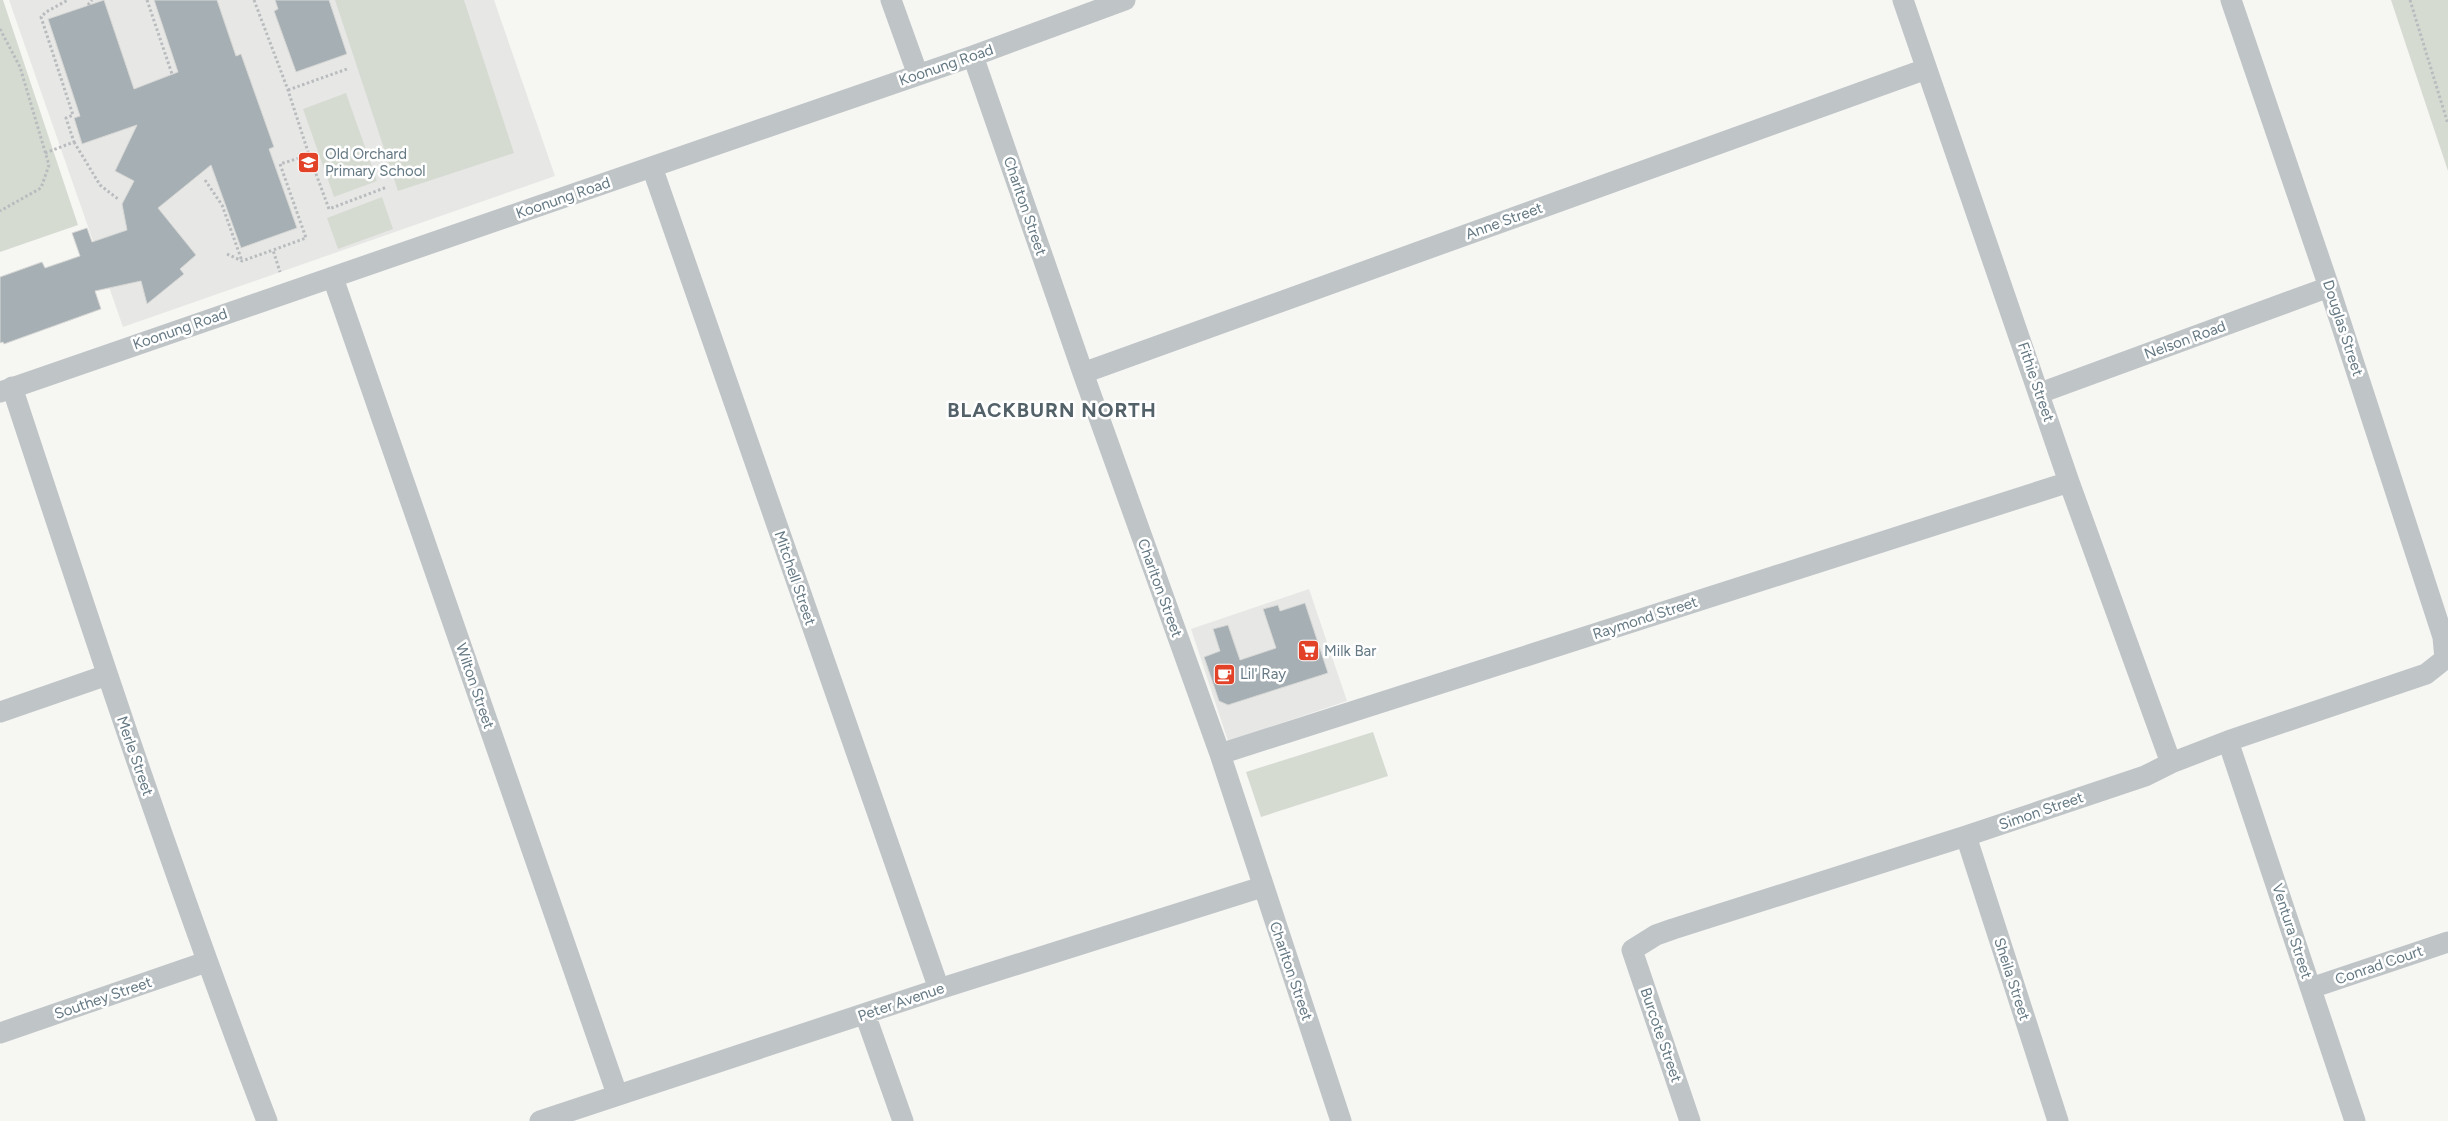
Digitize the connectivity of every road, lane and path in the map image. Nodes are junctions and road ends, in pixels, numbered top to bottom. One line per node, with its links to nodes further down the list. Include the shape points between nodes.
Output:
1 (68, 0): 19 (path, via 41,17 73,115 66,118)
2 (92, 0): 10 (path)
3 (147, 0): 15 (path)
4 (254, 0): 17 (path)
5 (890, 0): 16 (street)
6 (1125, 0): 12 (street, Koonung Road)
7 (1903, 0): 14 (street, Fithie Street)
8 (2231, 0): 32 (street, Douglas Street)
9 (2410, 0): 18 (path)
10 (88, 5)
11 (0, 29): 20 (path, via 20,68)
12 (973, 56): 16 (street, Koonung Road); 33 (street, Charlton Street)
13 (347, 68): 17 (path)
14 (1926, 69): 33 (street, Anne Street); 35 (street, Fithie Street)
15 (172, 74)
16 (918, 75): 22 (street, Koonung Road)
17 (288, 90): 21 (path)
18 (2448, 124)
19 (74, 142): 20 (path); 25 (path, via 100,185)
20 (45, 153): 26 (path, via 49,165 41,188)
21 (308, 155): 24 (path, via 329,209); 27 (path, via 280,164 306,238)
22 (652, 167): 31 (street, Koonung Road); 49 (street, Mitchell Street)
23 (205, 180): 29 (path, via 222,205)
24 (387, 187)
25 (118, 199)
26 (0, 211)
27 (273, 250): 29 (path); 30 (path)
28 (227, 254): 29 (path)
29 (242, 261)
30 (280, 272)
31 (333, 278): 34 (street, Koonung Road); 52 (street, Wilton Street)
32 (2330, 287): 35 (street, Nelson Road); 37 (street, Douglas Street, via 2443,637)
33 (1083, 373): 41 (street, Charlton Street)
34 (6, 390): 38 (street, Merle Street)
35 (2040, 393): 36 (street, Fithie Street)
36 (2069, 482): 41 (street, Raymond Street); 42 (street, Fithie Street)
37 (2445, 659): 40 (street, Simon Street, via 2426,674)
38 (107, 675): 39 (street); 47 (street, Merle Street)
39 (0, 712)
40 (2228, 741): 42 (street, Simon Street); 48 (street, Ventura Street)
41 (1220, 754): 44 (street, Charlton Street)
42 (2171, 763): 43 (street, Simon Street, via 2145,776)
43 (1966, 836): 46 (street, Simon Street, via 1673,929); 59 (street, Sheila Street)
44 (1262, 887): 49 (street, Peter Avenue); 57 (street, Charlton Street)
45 (2448, 942): 48 (street, Conrad Court)
46 (1632, 950): 58 (street, Burcote Street)
47 (206, 962): 51 (street, Southey Street); 54 (street, Merle Street)
48 (2311, 988): 60 (street, Ventura Street)
49 (938, 989): 50 (street, Peter Avenue)
50 (865, 1014): 52 (street, Peter Avenue); 56 (street)
51 (0, 1033)
52 (617, 1094): 53 (street, Peter Avenue)
53 (562, 1118): 55 (street, Peter Avenue)
54 (267, 1121)
55 (540, 1121)
56 (903, 1121)
57 (1341, 1121)
58 (1690, 1121)
59 (2058, 1121)
60 (2356, 1121)

